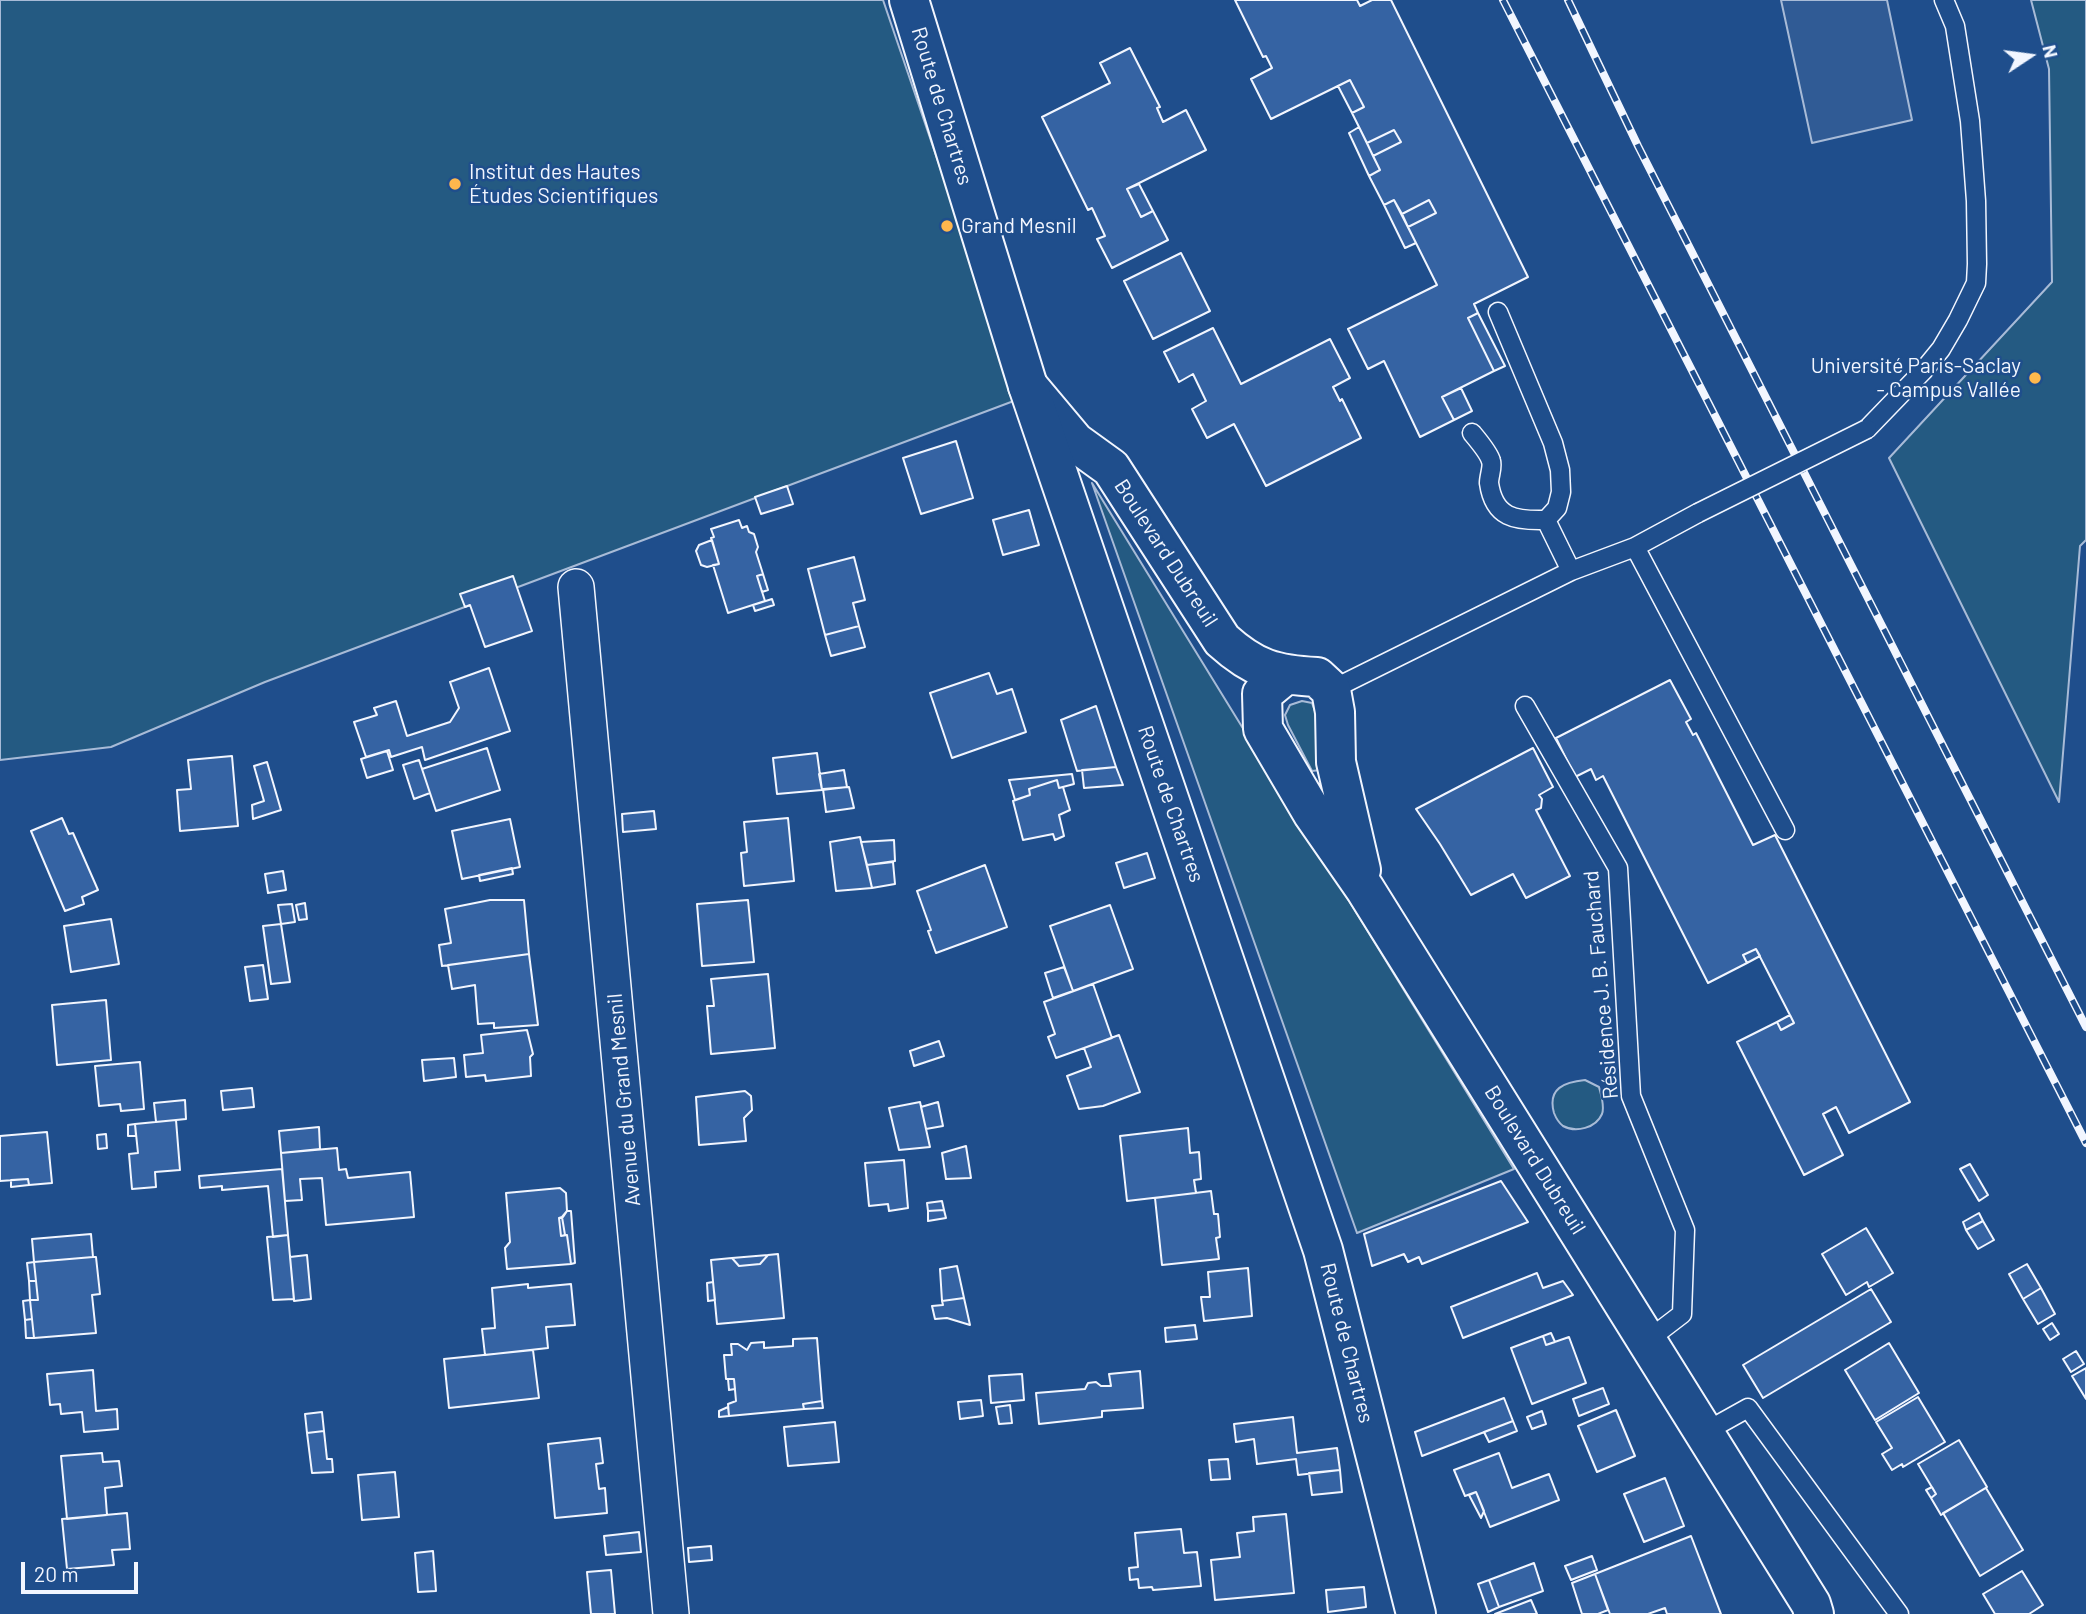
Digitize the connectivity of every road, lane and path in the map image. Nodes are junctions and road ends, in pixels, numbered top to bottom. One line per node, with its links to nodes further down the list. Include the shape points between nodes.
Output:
1 (909, 0): 4 (street, Route de Chartres)
2 (1944, 0): 7 (lane, bridge, via 1955,26 1970,121 1976,201 1976,283 1958,320 1923,371 1867,429)
3 (1498, 312): 6 (lane, via 1560,470 1557,508)
4 (1028, 386): 10 (street, Boulevard Dubreuil, via 1075,442 1111,468 1222,640 1252,663); 18 (street, Route de Chartres, via 1323,1250)
5 (1472, 432): 6 (lane, via 1491,461 1489,482 1495,503 1506,516)
6 (1546, 520): 8 (lane)
7 (1635, 547): 8 (lane); 13 (lane)
8 (1571, 570): 11 (lane)
9 (576, 587): 17 (street, Avenue du Grand Mesnil)
10 (1285, 675): 11 (street, Boulevard Dubreuil, via 1317,677); 14 (street, Boulevard Dubreuil, via 1262,694 1263,729 1313,814)
11 (1331, 691): 14 (street, Boulevard Dubreuil, via 1336,762)
12 (1525, 706): 15 (lane, Résidence J. B. Fauchard, via 1618,868 1631,1096 1685,1230 1682,1314)
13 (1785, 830)
14 (1365, 889): 15 (street, Boulevard Dubreuil)
15 (1648, 1340): 16 (street, Boulevard Dubreuil)
16 (1705, 1432): 19 (street, Boulevard Dubreuil); 20 (lane, via 1748,1408)
17 (671, 1614)
18 (1416, 1614)
19 (1814, 1614)
20 (1899, 1614)

